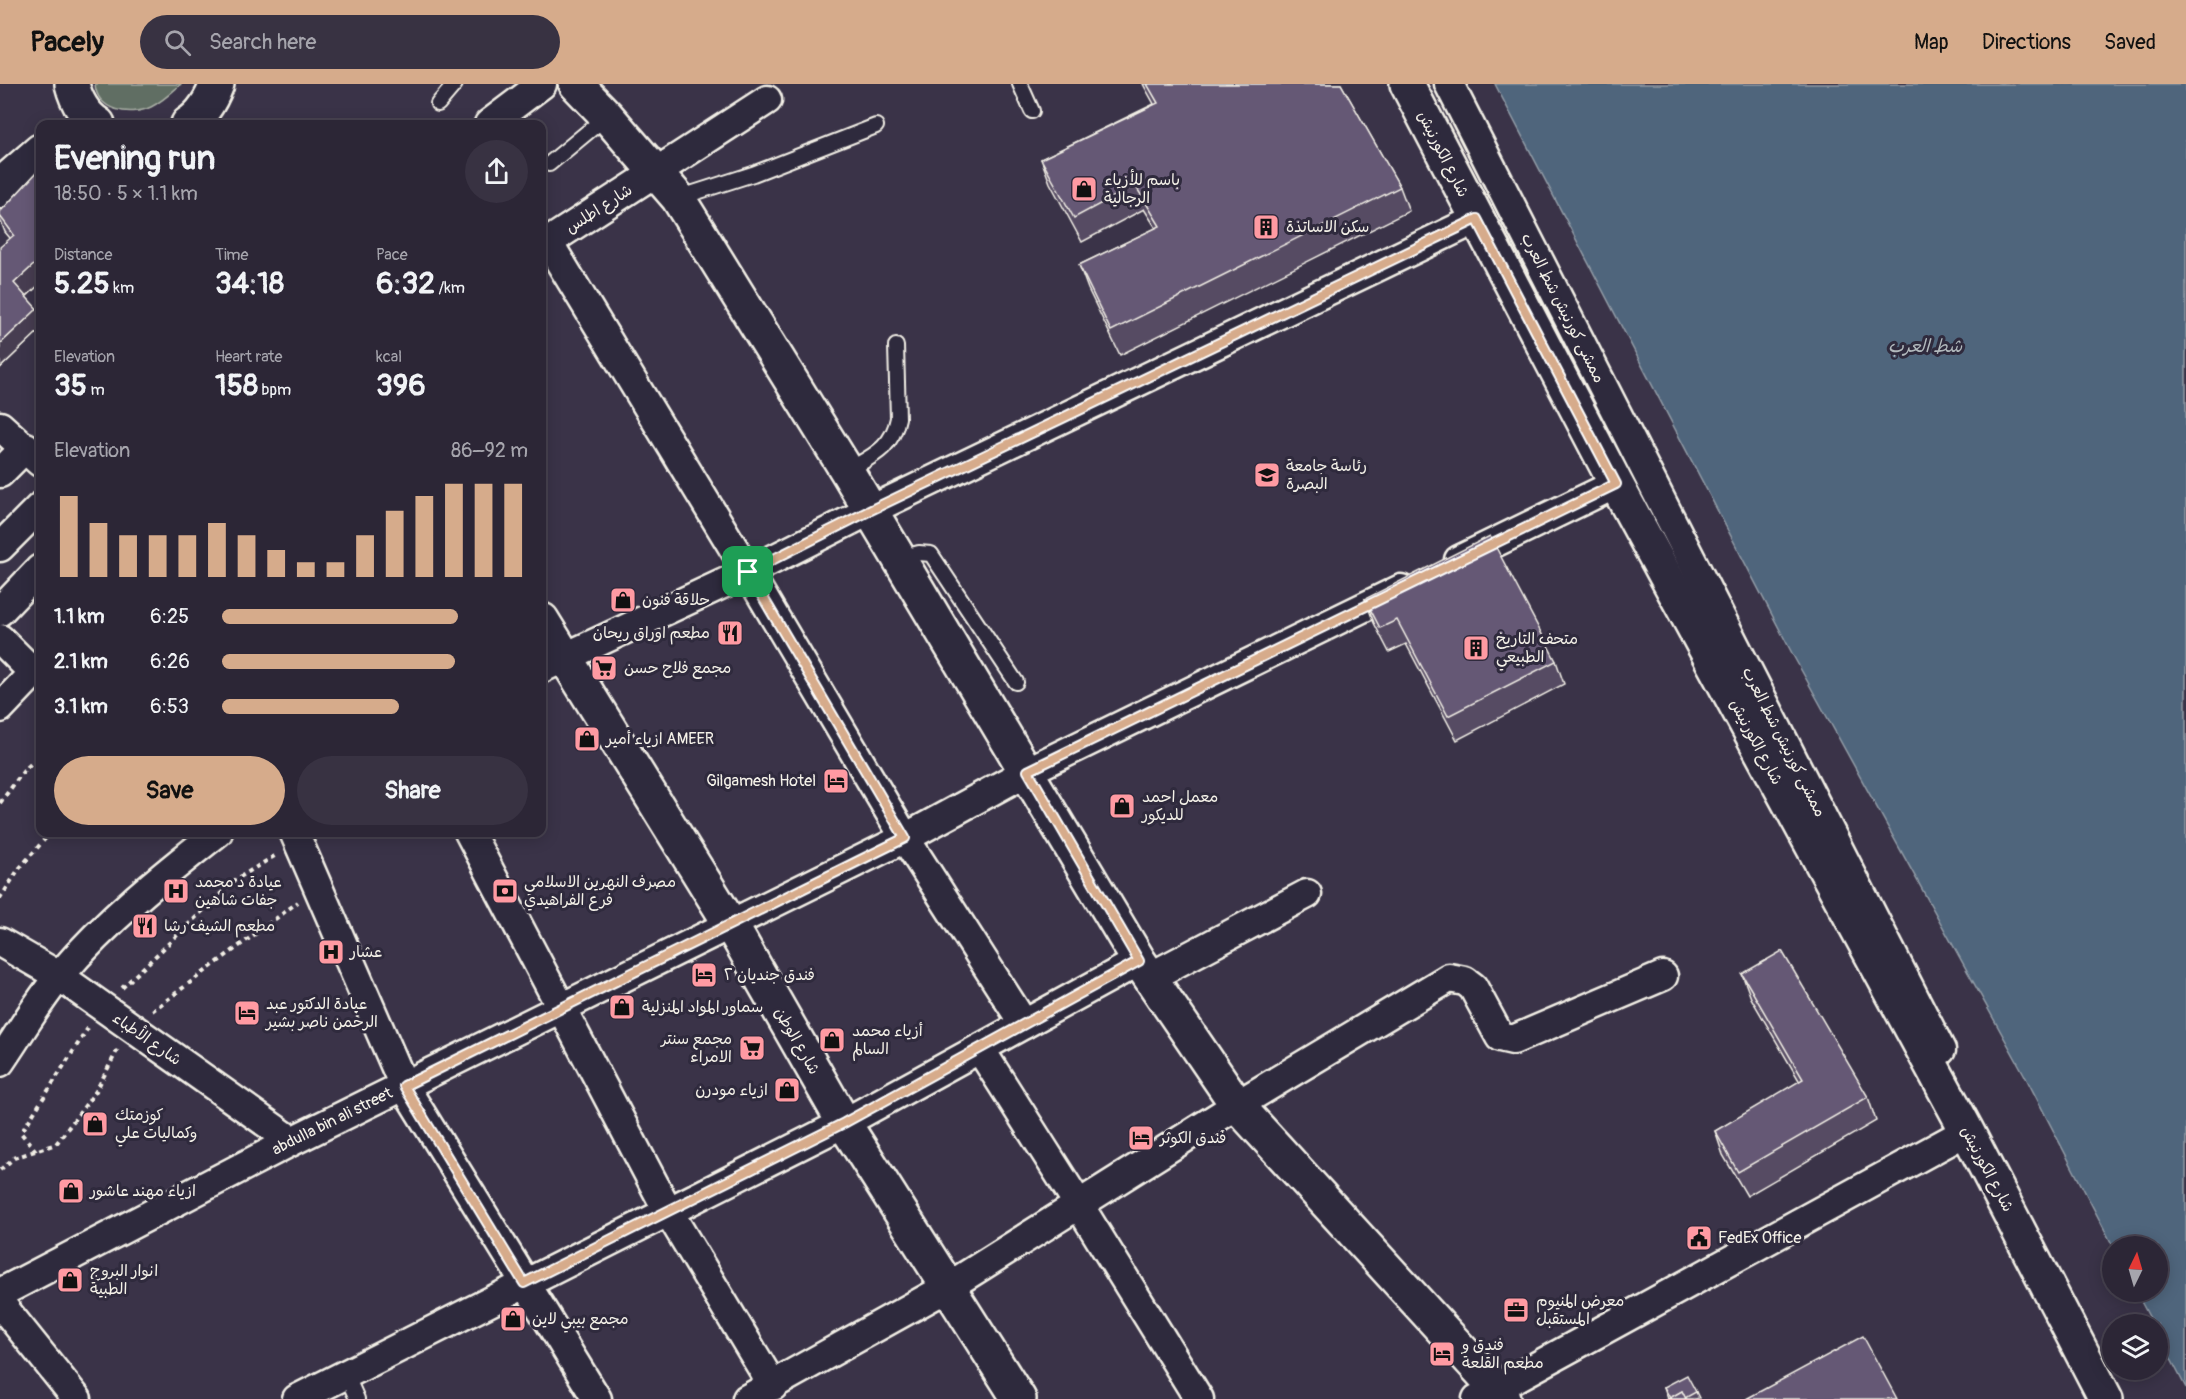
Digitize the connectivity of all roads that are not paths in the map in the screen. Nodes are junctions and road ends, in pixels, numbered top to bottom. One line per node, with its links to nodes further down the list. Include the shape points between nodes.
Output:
1 (72, 84): 13 (main road)
2 (217, 84): 14 (main road)
3 (455, 84): 10 (lane)
4 (542, 84): 15 (street)
5 (576, 84): 12 (main road)
6 (1020, 84): 11 (lane)
7 (1407, 84): 22 (main road, شارع الكورنيش)
8 (1449, 84): 81 (street, ممشى كورنيش شط العرب)
9 (767, 100): 19 (street, شارع اطلس)
10 (438, 104)
11 (1032, 111)
12 (607, 116): 18 (lane); 19 (main road)
13 (87, 120)
14 (196, 120)
15 (494, 120)
16 (876, 126): 21 (lane, via 753,174)
17 (36, 154): 20 (main road)
18 (549, 164)
19 (656, 172): 21 (main road); 23 (street, شارع اطلس)
20 (0, 191)
21 (678, 198): 28 (main road)
22 (1477, 219): 30 (main road, شارع الكورنيش); 31 (street)
23 (546, 243)
24 (546, 246): 35 (street)
25 (896, 346): 28 (lane, via 896,428 889,444)
26 (0, 426): 27 (street)
27 (33, 454): 29 (street)
28 (847, 471): 31 (main road)
29 (0, 473)
30 (1616, 484): 45 (street, abdulla bin ali street); 63 (main road, شارع الكورنيش)
31 (871, 510): 34 (main road); 35 (street)
32 (36, 511): 33 (street)
33 (0, 548)
34 (900, 558): 43 (lane, via 931,554); 45 (main road)
35 (748, 572): 40 (street); 48 (street)
36 (36, 573): 37 (street)
37 (0, 611)
38 (546, 636): 40 (main road, شارع الوطن)
39 (0, 639): 41 (street)
40 (553, 663): 51 (main road, شارع الوطن)
41 (36, 669)
42 (36, 671): 44 (street)
43 (1016, 682)
44 (0, 708)
45 (1028, 771): 48 (street, abdulla bin ali street); 53 (main road)
46 (212, 837): 54 (street, via 105,925)
47 (472, 837): 56 (street)
48 (905, 838): 51 (street, abdulla bin ali street); 57 (street)
49 (297, 839): 60 (street)
50 (1306, 894): 53 (street)
51 (731, 925): 56 (street, abdulla bin ali street); 62 (main road, شارع الوطن)
52 (0, 942): 54 (street, شارع الأطباء)
53 (1145, 969): 57 (street); 61 (main road)
54 (58, 976): 59 (street); 64 (street, شارع الأطباء)
55 (1663, 976): 61 (street, via 1513,1040 1500,1037 1473,987 1449,978)
56 (563, 1008): 60 (street, abdulla bin ali street); 66 (street)
57 (1024, 1024): 58 (street)
58 (980, 1049): 62 (street); 65 (street)
59 (0, 1062)
60 (404, 1086): 64 (street, abdulla bin ali street); 67 (street)
61 (1237, 1105): 65 (street); 73 (main road)
62 (844, 1123): 66 (street); 68 (main road, شارع الوطن)
63 (1967, 1131): 73 (street); 80 (main road, شارع الكورنيش)
64 (292, 1141): 69 (street, abdulla bin ali street)
65 (1079, 1205): 68 (street); 79 (street)
66 (668, 1211): 67 (street); 71 (street)
67 (524, 1283): 72 (street); 76 (street)
68 (948, 1287): 71 (street); 78 (main road, شارع الوطن)
69 (0, 1293)
70 (0, 1303): 74 (street)
71 (773, 1386): 77 (street)
72 (351, 1387): 75 (street)
73 (1492, 1395)
74 (77, 1399)
75 (297, 1399)
76 (597, 1399)
77 (747, 1399)
78 (1019, 1399)
79 (1199, 1399)
80 (2106, 1399)
81 (2118, 1399)

